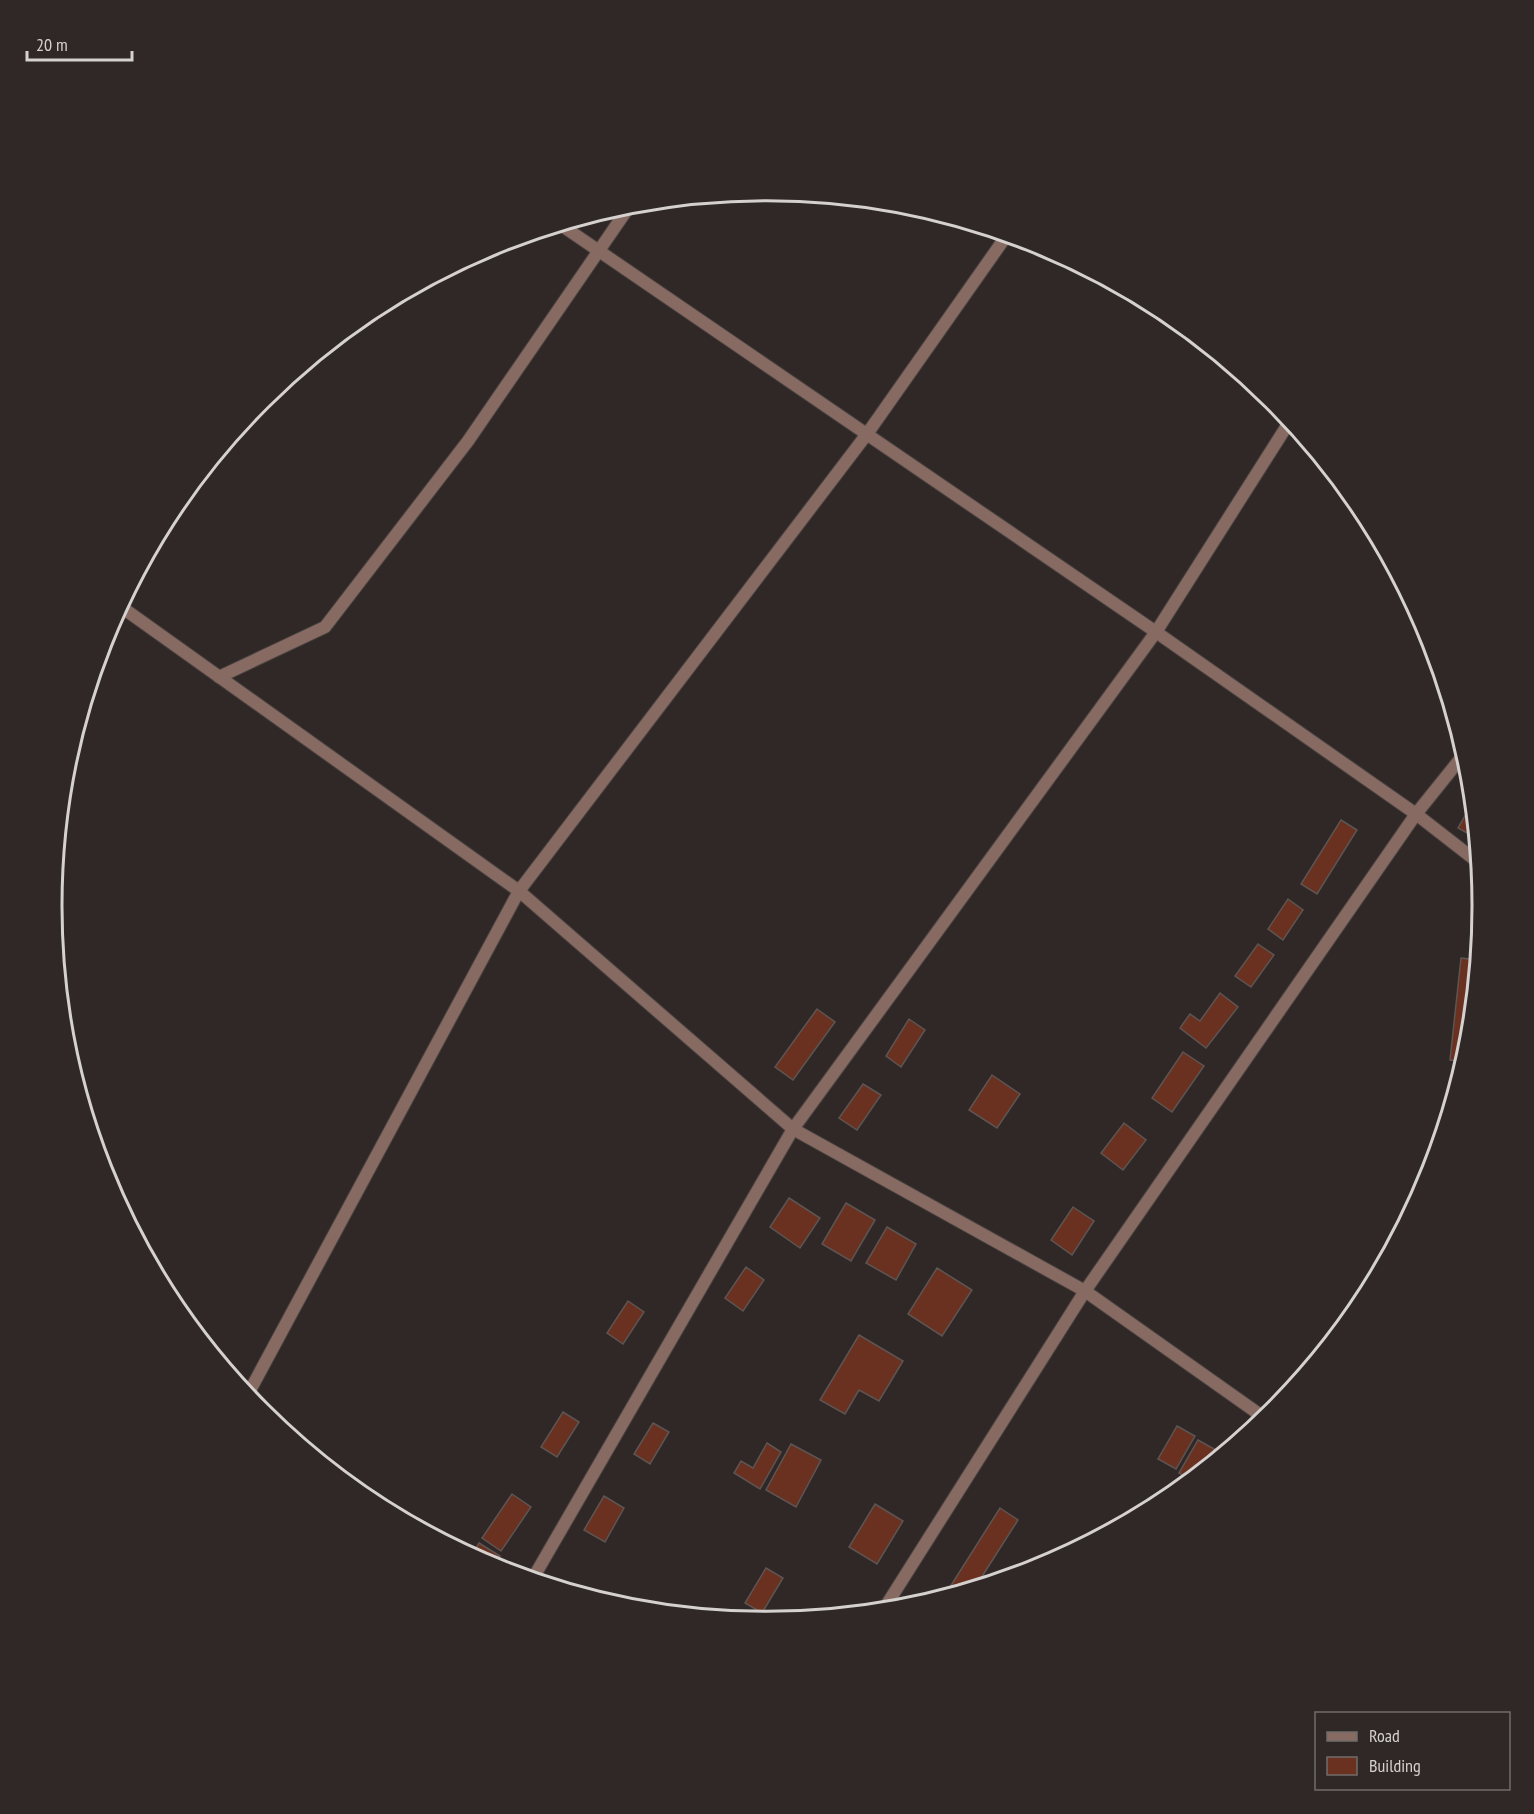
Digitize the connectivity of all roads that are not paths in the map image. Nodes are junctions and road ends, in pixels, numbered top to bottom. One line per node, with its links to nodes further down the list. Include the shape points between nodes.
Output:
1 (622, 217): 4 (street)
2 (569, 230): 4 (street)
3 (1002, 242): 6 (street)
4 (598, 250): 6 (street); 9 (street, via 468,441 325,627)
5 (1285, 429): 8 (street)
6 (867, 434): 8 (street); 13 (street)
7 (127, 611): 9 (street)
8 (1156, 632): 11 (street); 14 (street)
9 (219, 677): 13 (street)
10 (1457, 762): 11 (street)
11 (1416, 814): 12 (street); 15 (street)
12 (1470, 856)
13 (519, 891): 14 (street); 16 (street)
14 (793, 1129): 15 (street); 18 (street)
15 (1085, 1292): 17 (street); 19 (street)
16 (251, 1388)
17 (1258, 1413)
18 (536, 1573)
19 (889, 1601)

